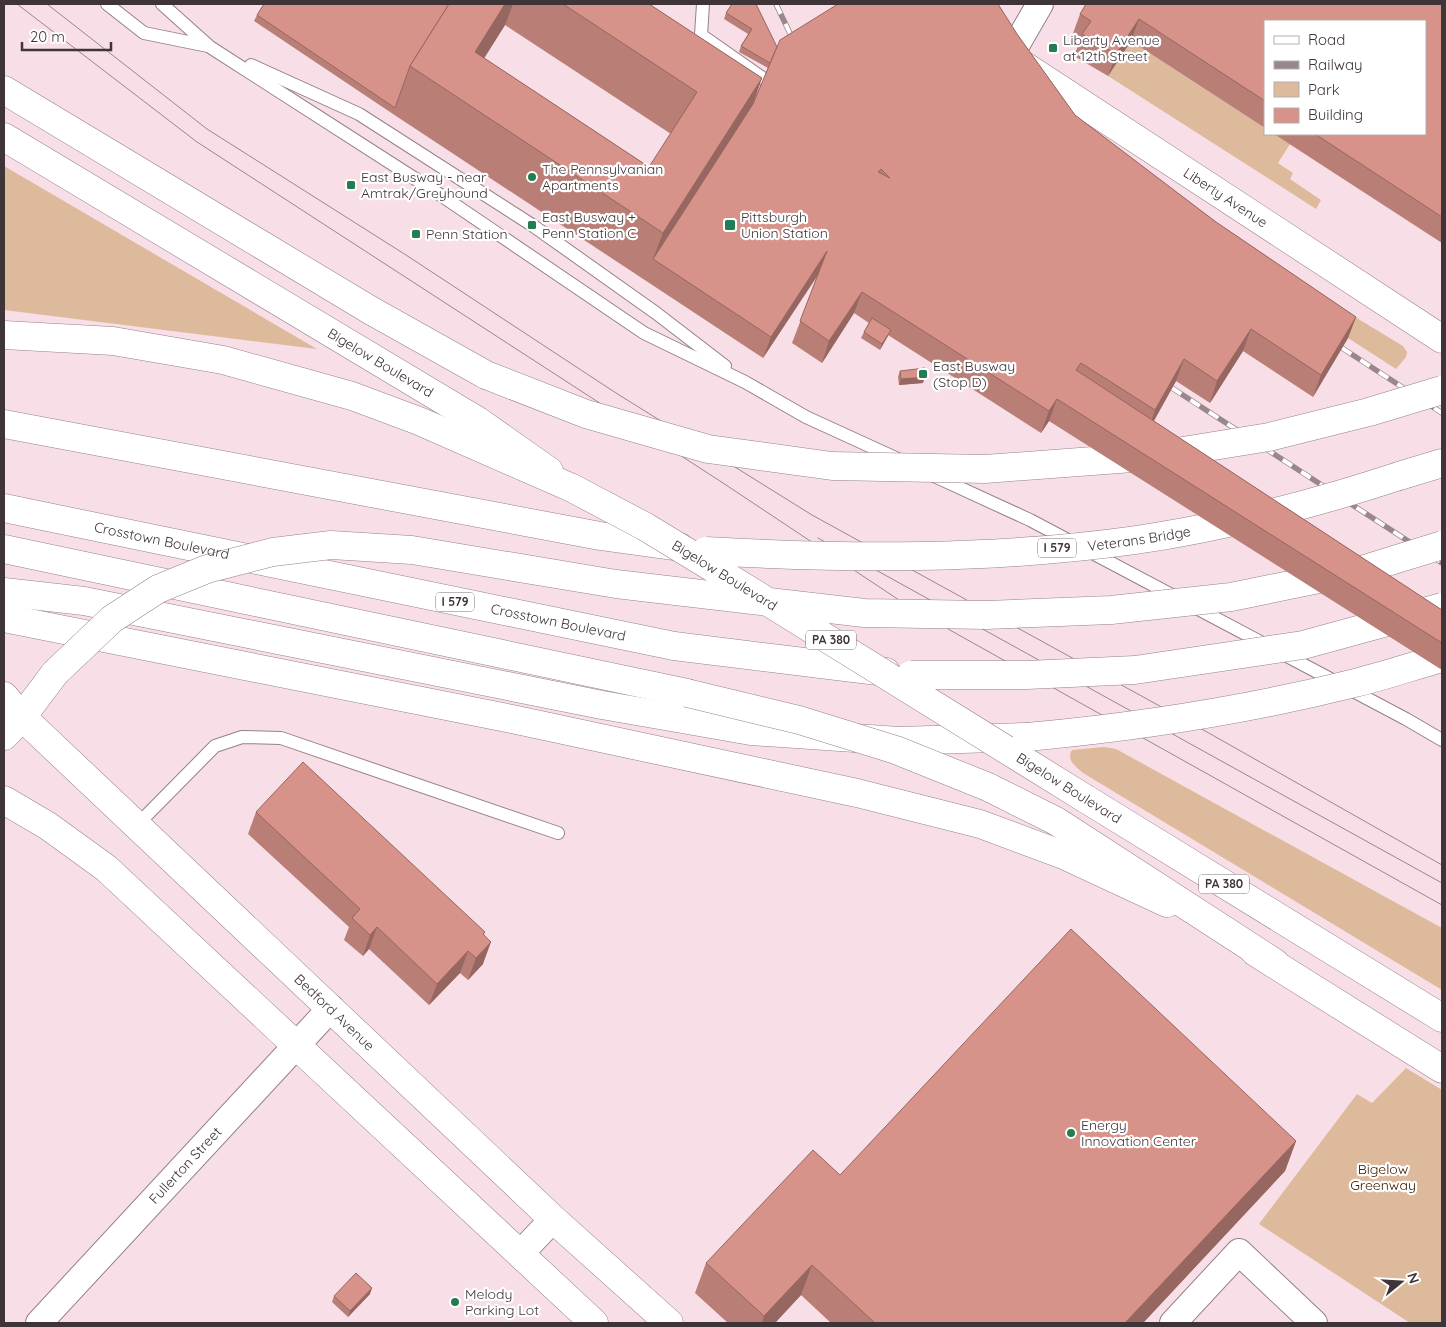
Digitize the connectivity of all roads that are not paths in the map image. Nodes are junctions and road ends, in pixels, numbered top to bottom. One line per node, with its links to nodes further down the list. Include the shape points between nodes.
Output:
1 (107, 4): 5 (lane, via 144,33)
2 (162, 4): 5 (lane)
3 (703, 4): 7 (lane, via 702,35)
4 (1040, 4): 6 (street)
5 (210, 47): 12 (lane, via 442,196 644,333); 12 (lane, via 359,114 532,225 656,312)
6 (1010, 56): 11 (main road, Liberty Avenue)
7 (764, 79)
8 (4, 90): 13 (main road, bridge, via 469,367 586,414 708,449 832,466 975,469 1146,457 1269,437)
9 (4, 137): 16 (main road, Bigelow Boulevard, via 478,421)
10 (4, 335): 16 (main road, via 113,341 222,360 352,396)
11 (1442, 339)
12 (745, 382): 27 (lane, via 806,417 1030,520)
13 (1442, 390)
14 (4, 424): 15 (main road, Veterans Bridge / I 579, bridge, via 600,536 706,551 798,556 904,558 1028,551 1136,540 1252,518)
15 (1442, 463)
16 (572, 488): 33 (main road, Bigelow Boulevard / PA 380, bridge, via 705,562)
17 (4, 508): 21 (main road, Crosstown Boulevard / I 579, bridge, via 674,646 910,675 1027,675 1135,670 1303,644)
18 (1442, 545): 25 (main road, bridge, via 1358,571 1231,597 1111,610 987,615 864,613 616,584 412,550 332,545 273,552 207,568 158,588 112,620 55,673)
19 (4, 549): 31 (main road, bridge, via 687,693 799,720 870,742 988,787 1056,821)
20 (4, 592): 23 (main road, bridge, via 84,601 602,705 751,731 899,741 1026,737 1111,729 1229,710 1356,683)
21 (1442, 607)
22 (4, 618): 31 (main road, via 512,719 857,793 980,824 1066,856 1167,904)
23 (1442, 658)
24 (4, 696): 25 (main road, Bedford Avenue)
25 (22, 717): 26 (main road); 29 (main road, Bedford Avenue)
26 (4, 736)
27 (1442, 740)
28 (4, 800): 34 (main road, via 48,826 106,868)
29 (137, 825): 30 (lane, via 215,746 242,737 281,738); 32 (main road, Bedford Avenue)
30 (558, 833)
31 (1275, 963): 35 (main road)
32 (331, 1008): 34 (street, Fullerton Street); 36 (main road, Bedford Avenue)
33 (1442, 1018)
34 (297, 1044): 37 (main road); 38 (street, Fullerton Street)
35 (1442, 1069)
36 (554, 1219): 37 (street); 40 (main road, Bedford Avenue)
37 (520, 1254): 39 (main road)
38 (39, 1323)
39 (594, 1323)
40 (669, 1323)
41 (1173, 1323): 42 (street, via 1239,1252)
42 (1314, 1323)

